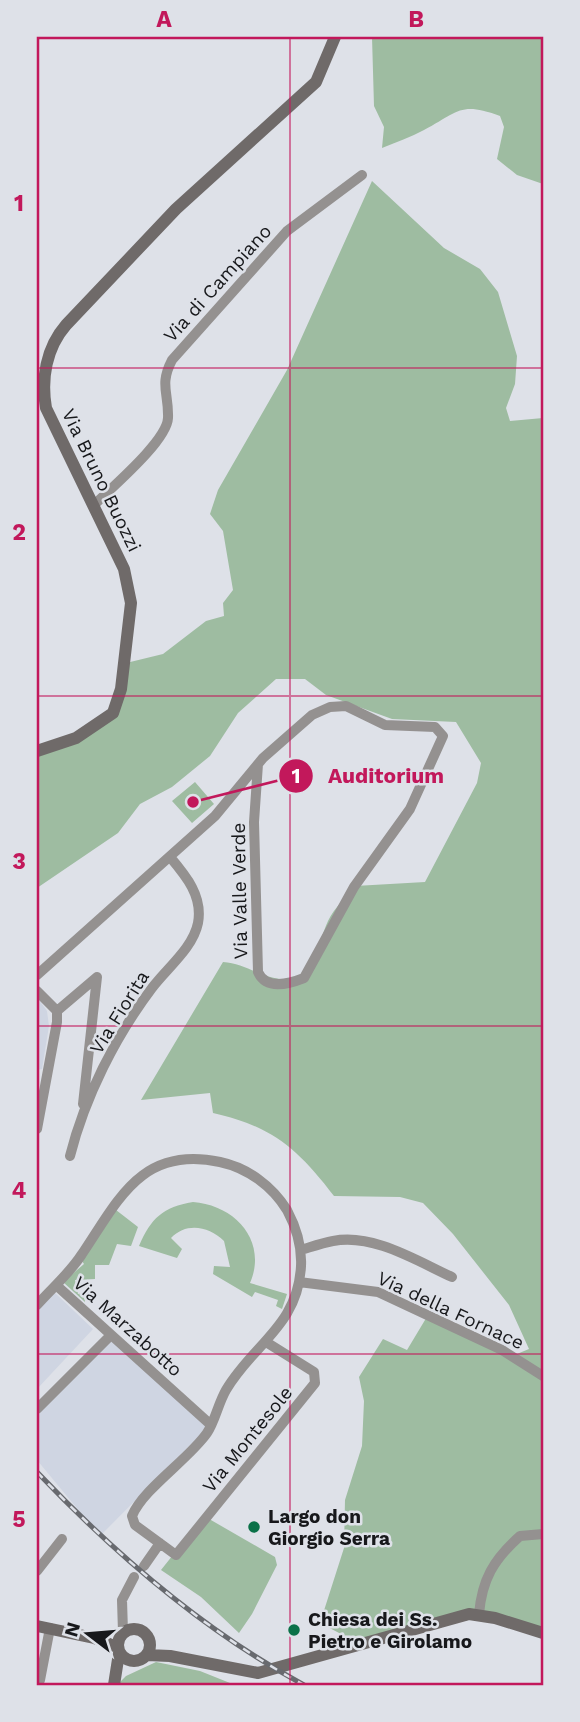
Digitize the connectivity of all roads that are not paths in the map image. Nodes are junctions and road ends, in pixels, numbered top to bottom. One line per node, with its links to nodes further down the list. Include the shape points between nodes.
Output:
1 (335, 37): 3 (street, Via Bruno Buozzi, via 316,82 176,209 54,343 44,384 46,408)
2 (362, 175): 3 (street, Via di Campiano, via 276,241 172,360 164,378 166,427)
3 (94, 505): 4 (street, Via Bruno Buozzi, via 124,569 131,603 118,704 103,722)
4 (37, 751)
5 (258, 764): 5 (street, Via Valle Verde, via 304,721 339,705 355,708 385,725 435,727 443,736 410,809 354,887 304,978 274,984 263,981 258,972 254,822); 6 (street, Via Valle Verde, via 215,816)
6 (170, 857): 7 (street, Via Valle Verde); 10 (street, Via Fiorita, via 195,891 199,915 195,933 150,989)
7 (37, 975)
8 (37, 991): 9 (street)
9 (57, 1011): 10 (street, via 97,977); 11 (street)
10 (82, 1112): 12 (street, Via Fiorita)
11 (37, 1129)
12 (70, 1156)
13 (301, 1250): 14 (street, via 332,1241 361,1241); 15 (street, Via Marzabotto); 16 (street, Via Marzabotto, via 289,1213 259,1180 220,1162 179,1162 156,1168 124,1190)
14 (452, 1277)
15 (299, 1282): 19 (street, Via Marzabotto, via 289,1314); 20 (street, Via della Fornace, via 378,1292 502,1350)
16 (56, 1285): 17 (street); 18 (street, Via Marzabotto)
17 (37, 1305)
18 (110, 1335): 21 (street); 22 (street, Via Marzabotto)
19 (267, 1342): 22 (street, Via Marzabotto, via 227,1389); 25 (street, Via Montesole, via 308,1366 315,1383 176,1555)
20 (543, 1376)
21 (37, 1409)
22 (211, 1425): 25 (street, Via Marzabotto, via 134,1511 135,1525)
23 (543, 1534): 29 (street, via 524,1534 505,1552 482,1584)
24 (62, 1539): 27 (street)
25 (160, 1543): 26 (street)
26 (144, 1566)
27 (37, 1571)
28 (134, 1577): 32 (street, via 122,1600)
29 (479, 1615): 31 (street); 33 (street, via 452,1617 258,1673)
30 (43, 1627): 32 (street); 35 (street, via 46,1650)
31 (543, 1633)
32 (120, 1642): 33 (street, via 141,1630); 34 (street); 36 (street)
33 (148, 1649): 34 (street)
34 (134, 1661): 36 (street)
35 (37, 1680)
36 (115, 1680)

